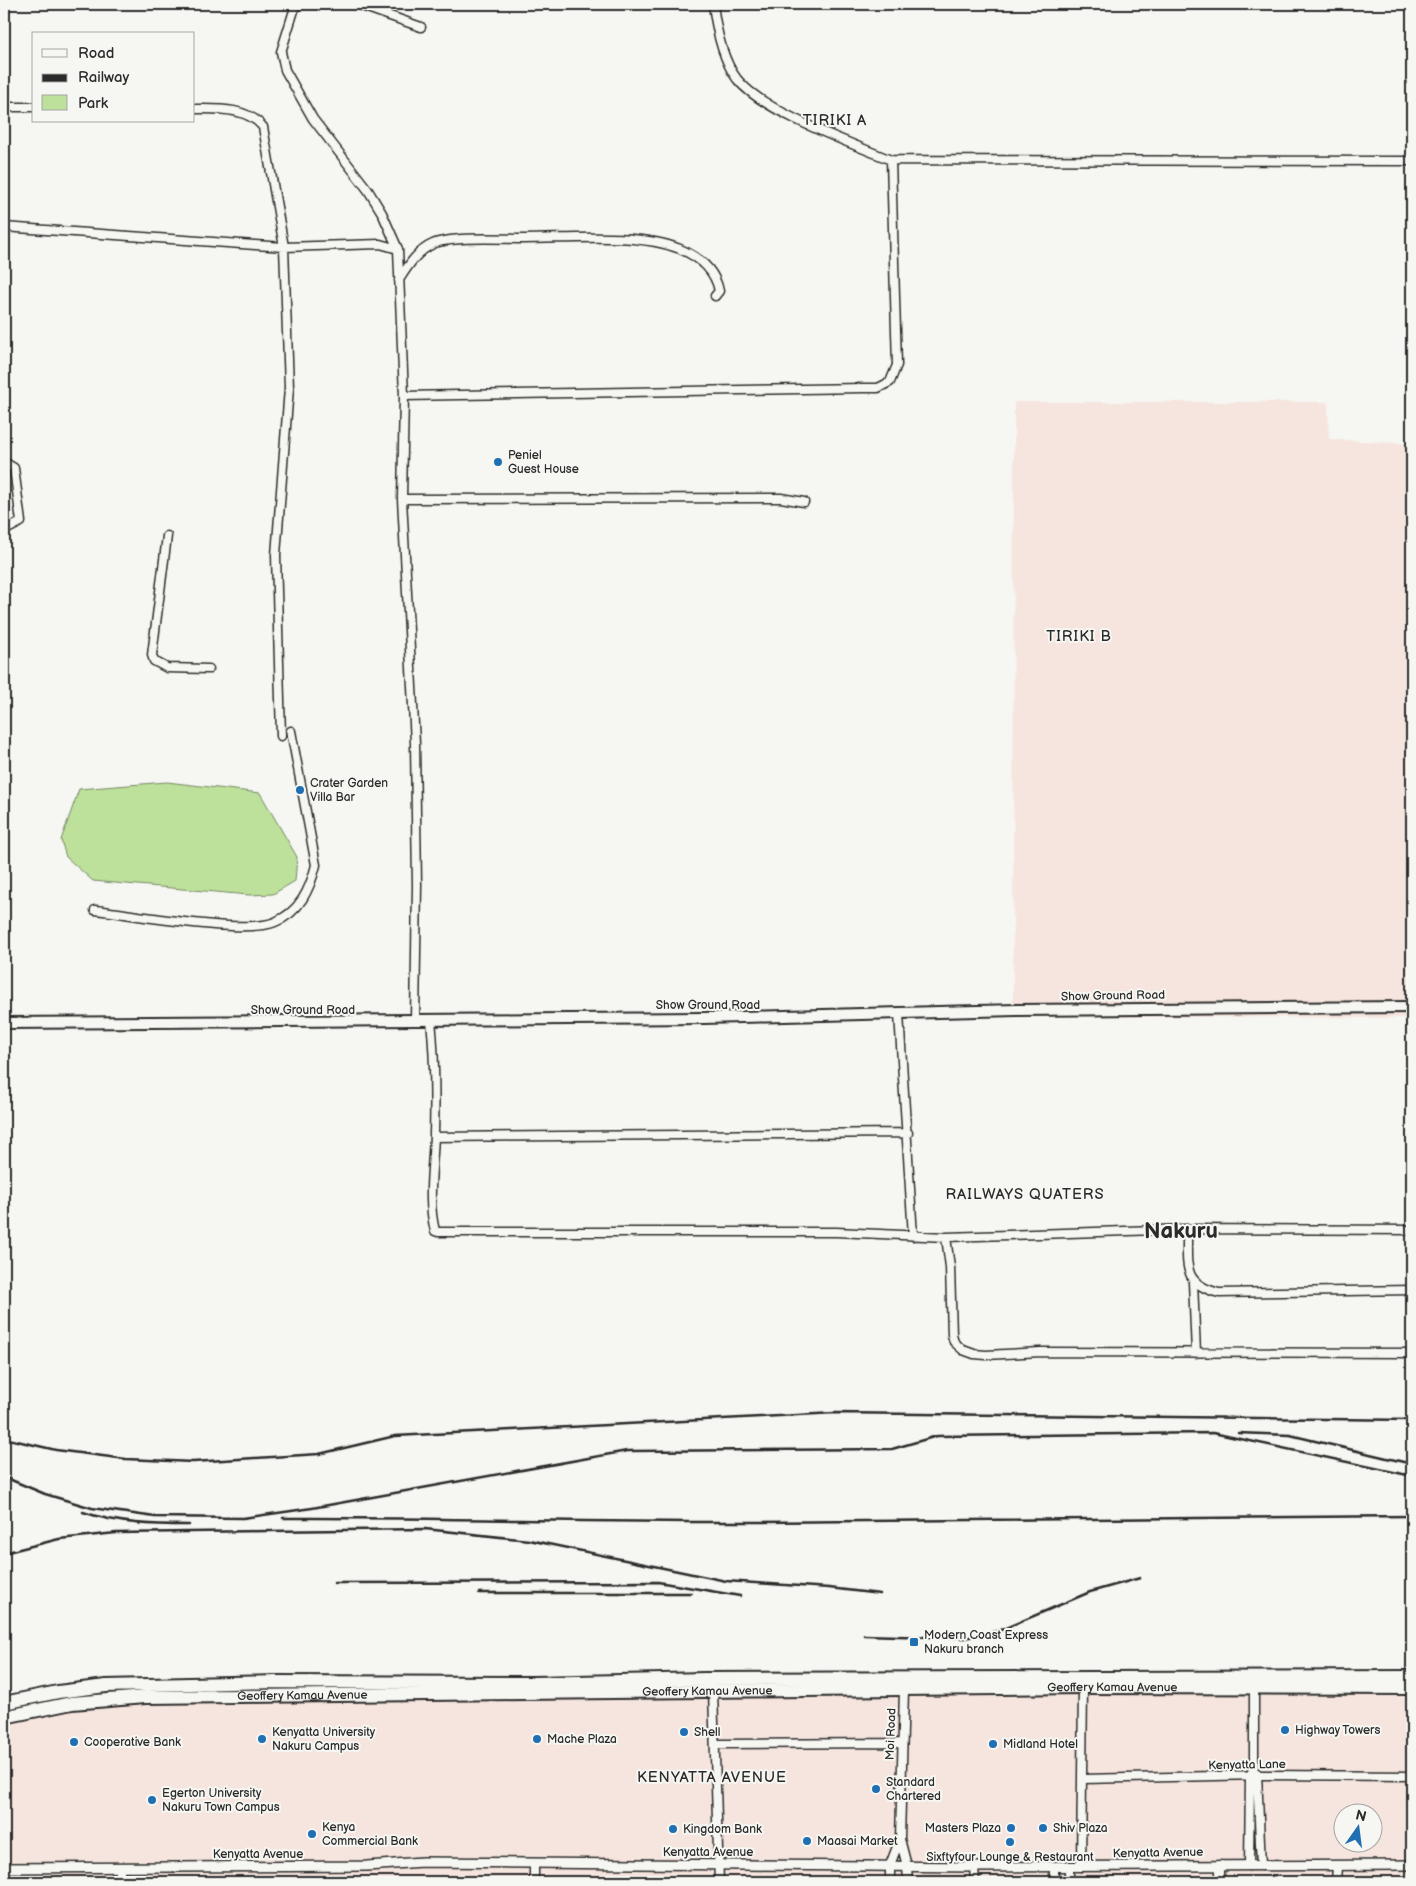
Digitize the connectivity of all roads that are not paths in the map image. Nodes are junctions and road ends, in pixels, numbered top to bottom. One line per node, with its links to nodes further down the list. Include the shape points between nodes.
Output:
1 (296, 4): 13 (street, via 281,52 285,70 313,119 368,190)
2 (356, 4): 4 (street)
3 (712, 4): 9 (street, via 723,49 736,78 750,93 806,123)
4 (421, 27)
5 (5, 107): 6 (street); 8 (street)
6 (32, 107)
7 (195, 109): 12 (street, via 220,109 247,115 263,127)
8 (4, 126)
9 (891, 160): 10 (street); 16 (street, via 898,365 890,382 878,388)
10 (1412, 161)
11 (4, 227): 12 (street)
12 (284, 247): 13 (street, via 380,244); 24 (street, via 288,388 276,555)
13 (398, 249): 14 (street)
14 (399, 280): 15 (street, via 411,261 434,244 474,239 626,240 660,243 698,257 718,283 719,291); 16 (street)
15 (715, 296)
16 (404, 396): 18 (street)
17 (4, 462): 20 (street, via 14,468 22,522)
18 (402, 499): 19 (street, via 781,498); 29 (street, via 415,744 417,885)
19 (804, 502)
20 (4, 530)
21 (167, 536): 22 (street, via 152,655 154,661 167,668)
22 (209, 669)
23 (290, 731): 25 (street, via 316,866 311,885 301,903 289,915 274,923 233,926)
24 (281, 736)
25 (95, 910)
26 (1412, 1007): 27 (main road, Show Ground Road)
27 (899, 1014): 28 (main road, Show Ground Road); 31 (street)
28 (431, 1020): 29 (main road, Show Ground Road); 32 (street)
29 (414, 1021): 30 (main road, Show Ground Road)
30 (4, 1022)
31 (908, 1133): 32 (street); 35 (street)
32 (434, 1137): 35 (street, via 432,1218 434,1231 442,1233 718,1231)
33 (1187, 1229): 34 (street); 36 (street); 37 (street, via 1189,1272)
34 (1412, 1230)
35 (913, 1236): 36 (street)
36 (946, 1237): 39 (street, via 952,1335 954,1342 963,1350 986,1355)
37 (1193, 1282): 38 (street, via 1219,1293); 39 (street)
38 (1412, 1290)
39 (1196, 1353): 40 (street)
40 (1412, 1354)
41 (1412, 1677): 47 (highway, Geoffery Kamau Avenue, via 240,1682 106,1686)
42 (1083, 1687): 43 (highway, Geoffery Kamau Avenue); 45 (highway, Geoffery Kamau Avenue); 53 (street)
43 (1254, 1688): 44 (highway, Geoffery Kamau Avenue); 51 (street)
44 (1412, 1688)
45 (904, 1690): 46 (highway, Geoffery Kamau Avenue); 49 (street, Moi Road)
46 (713, 1691): 48 (highway, Geoffery Kamau Avenue, via 145,1698 72,1703); 50 (street)
47 (4, 1703)
48 (4, 1717)
49 (902, 1743): 50 (street); 54 (street, Moi Road)
50 (715, 1744): 56 (street)
51 (1255, 1776): 52 (street, Kenyatta Lane); 53 (street, Kenyatta Lane); 63 (street); 64 (street)
52 (1412, 1776)
53 (1083, 1779): 67 (street)
54 (900, 1839): 57 (street, Moi Road); 60 (street, Moi Road)
55 (534, 1863): 56 (street, Kenyatta Avenue); 69 (street, Kenyatta Avenue); 71 (street)
56 (719, 1864): 57 (street, Kenyatta Avenue); 72 (street)
57 (890, 1865): 60 (street, Kenyatta Avenue); 73 (street, Moi Road)
58 (1220, 1865): 63 (street, Kenyatta Avenue); 67 (street, Kenyatta Avenue); 78 (street)
59 (1412, 1865): 65 (street, Kenyatta Avenue)
60 (907, 1866): 66 (street, Kenyatta Avenue); 74 (street, Moi Road)
61 (1054, 1866): 62 (street, Kenyatta Avenue); 66 (street, Kenyatta Avenue); 76 (street)
62 (1069, 1866): 67 (street, Kenyatta Avenue); 77 (street)
63 (1249, 1866): 64 (street, Kenyatta Avenue)
64 (1261, 1866): 65 (street, Kenyatta Avenue)
65 (1337, 1866): 79 (street)
66 (974, 1867): 75 (street)
67 (1081, 1867)
68 (4, 1868): 69 (street, Kenyatta Avenue)
69 (120, 1868): 70 (street)
70 (120, 1882)
71 (534, 1882)
72 (719, 1882)
73 (890, 1882)
74 (908, 1882)
75 (975, 1882)
76 (1054, 1882)
77 (1069, 1882)
78 (1220, 1882)
79 (1336, 1882)

